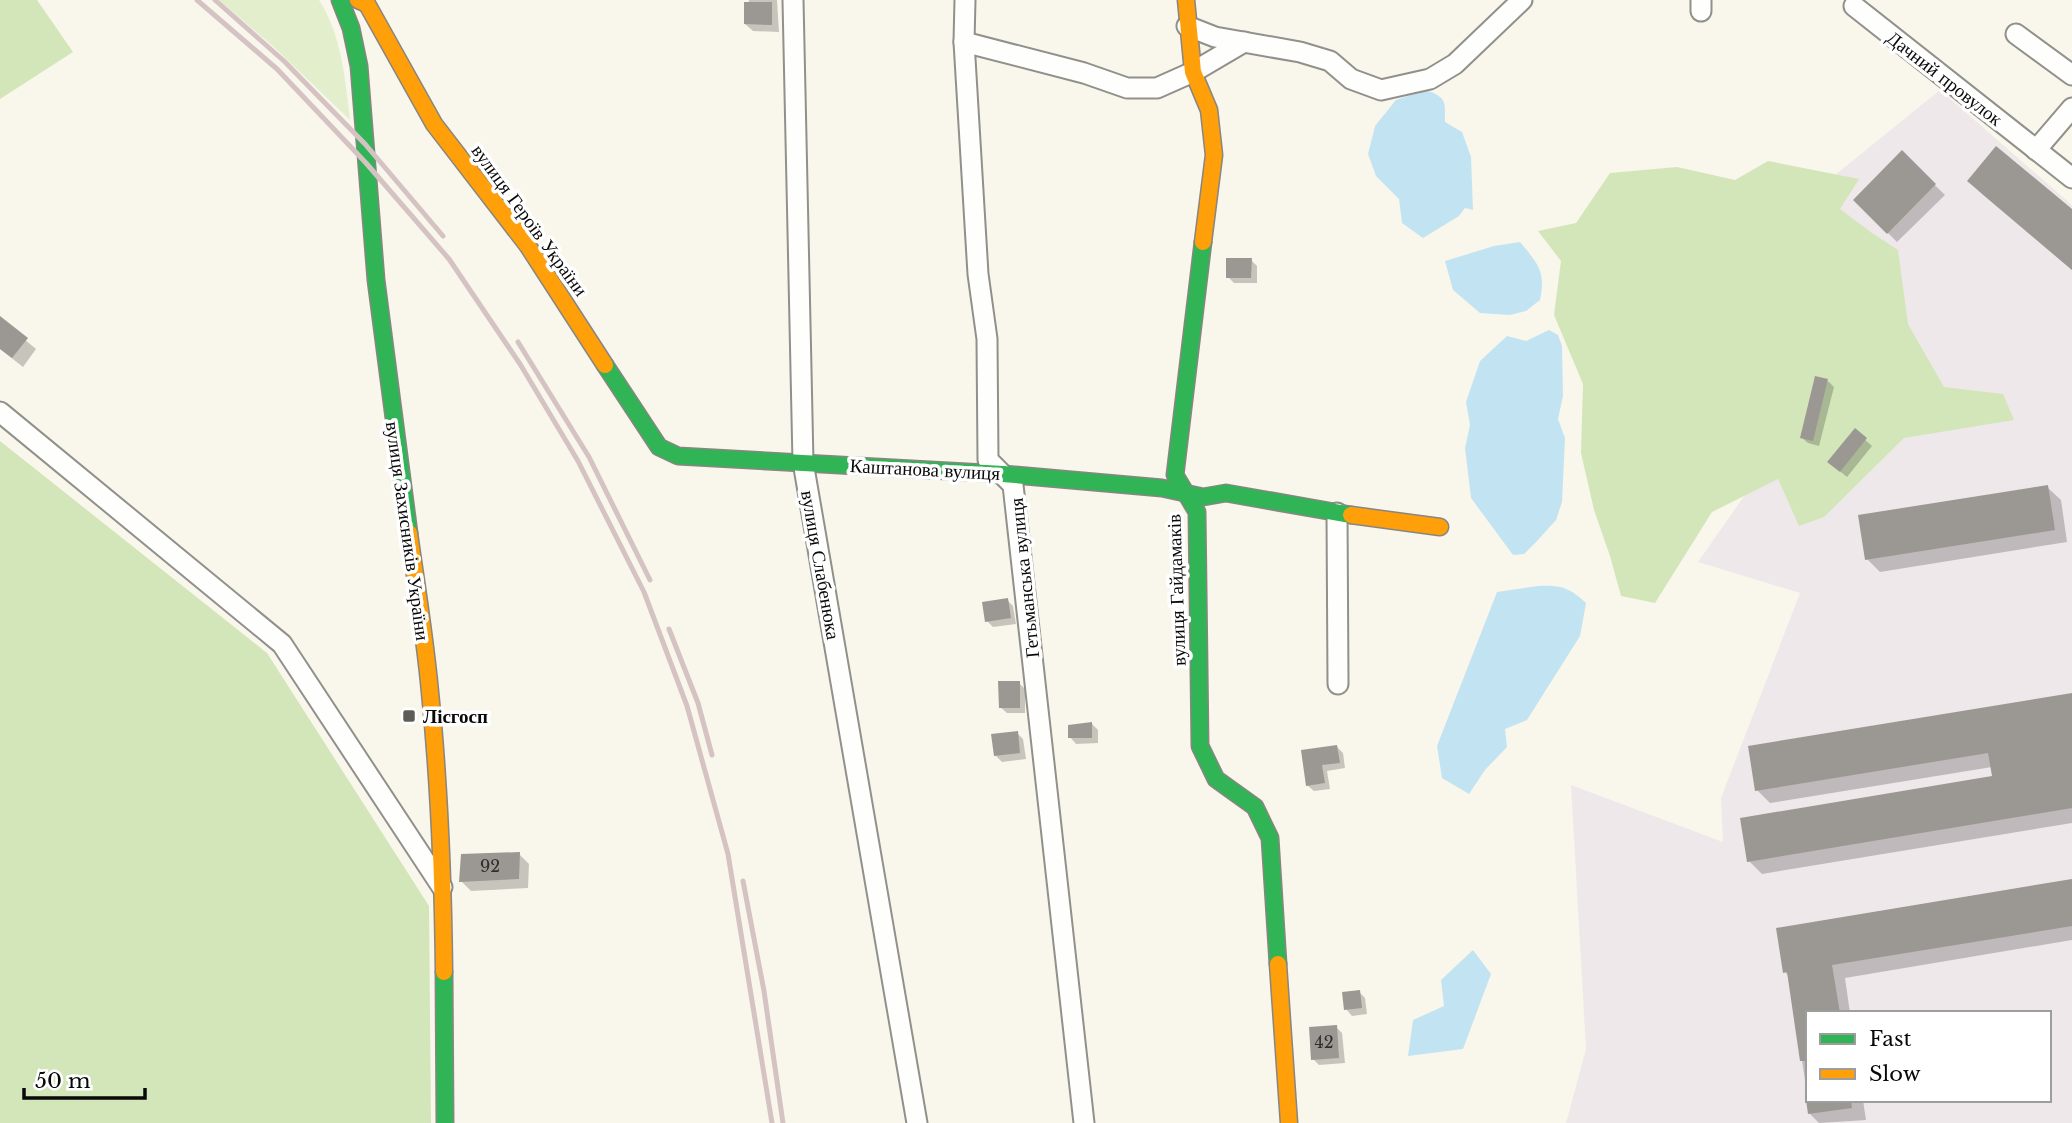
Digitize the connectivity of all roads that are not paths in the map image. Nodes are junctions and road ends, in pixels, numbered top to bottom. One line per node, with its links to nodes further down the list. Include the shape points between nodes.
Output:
1 (340, 0): 25 (street, вулиця Захисників України, via 359,66 385,364 429,681)
2 (358, 0): 18 (street, вулиця Героїв України, via 367,4 434,124 528,246 659,447)
3 (793, 0): 19 (street, вулиця Слабенюка)
4 (965, 0): 10 (street, Гетьманська вулиця)
5 (1186, 0): 8 (street, вулиця Гайдамаків)
6 (1519, 1): 11 (street, via 1455,64 1430,79 1381,90 1351,79 1330,61)
7 (1854, 6): 15 (street, Дачний провулок)
8 (1187, 26): 11 (street); 12 (street, вулиця Гайдамаків)
9 (2016, 34): 13 (street)
10 (964, 42): 12 (street, via 1127,88 1157,88); 20 (street, Гетьманська вулиця, via 978,274 987,340 988,460)
11 (1244, 42): 12 (street)
12 (1193, 72): 21 (street, вулиця Гайдамаків, via 1209,110 1214,155 1175,458 1177,485)
13 (2072, 75)
14 (2072, 108): 15 (street)
15 (2036, 150): 16 (street, Дачний провулок)
16 (2072, 178)
17 (0, 412): 25 (street, via 282,644)
18 (678, 456): 19 (street, Каштанова вулиця)
19 (803, 462): 20 (street, Каштанова вулиця); 27 (street, вулиця Слабенюка)
20 (1003, 474): 21 (street, Каштанова вулиця, via 1162,488); 28 (street, Гетьманська вулиця, via 1013,485)
21 (1187, 495): 22 (street, Каштанова вулиця, via 1226,494); 29 (street, вулиця Гайдамаків, via 1197,512 1200,747 1216,779 1255,807 1270,838)
22 (1337, 513): 23 (street, Каштанова вулиця); 24 (street)
23 (1440, 527)
24 (1338, 684)
25 (443, 888): 26 (street, вулиця Захисників України)
26 (445, 1123)
27 (917, 1123)
28 (1084, 1123)
29 (1289, 1123)

